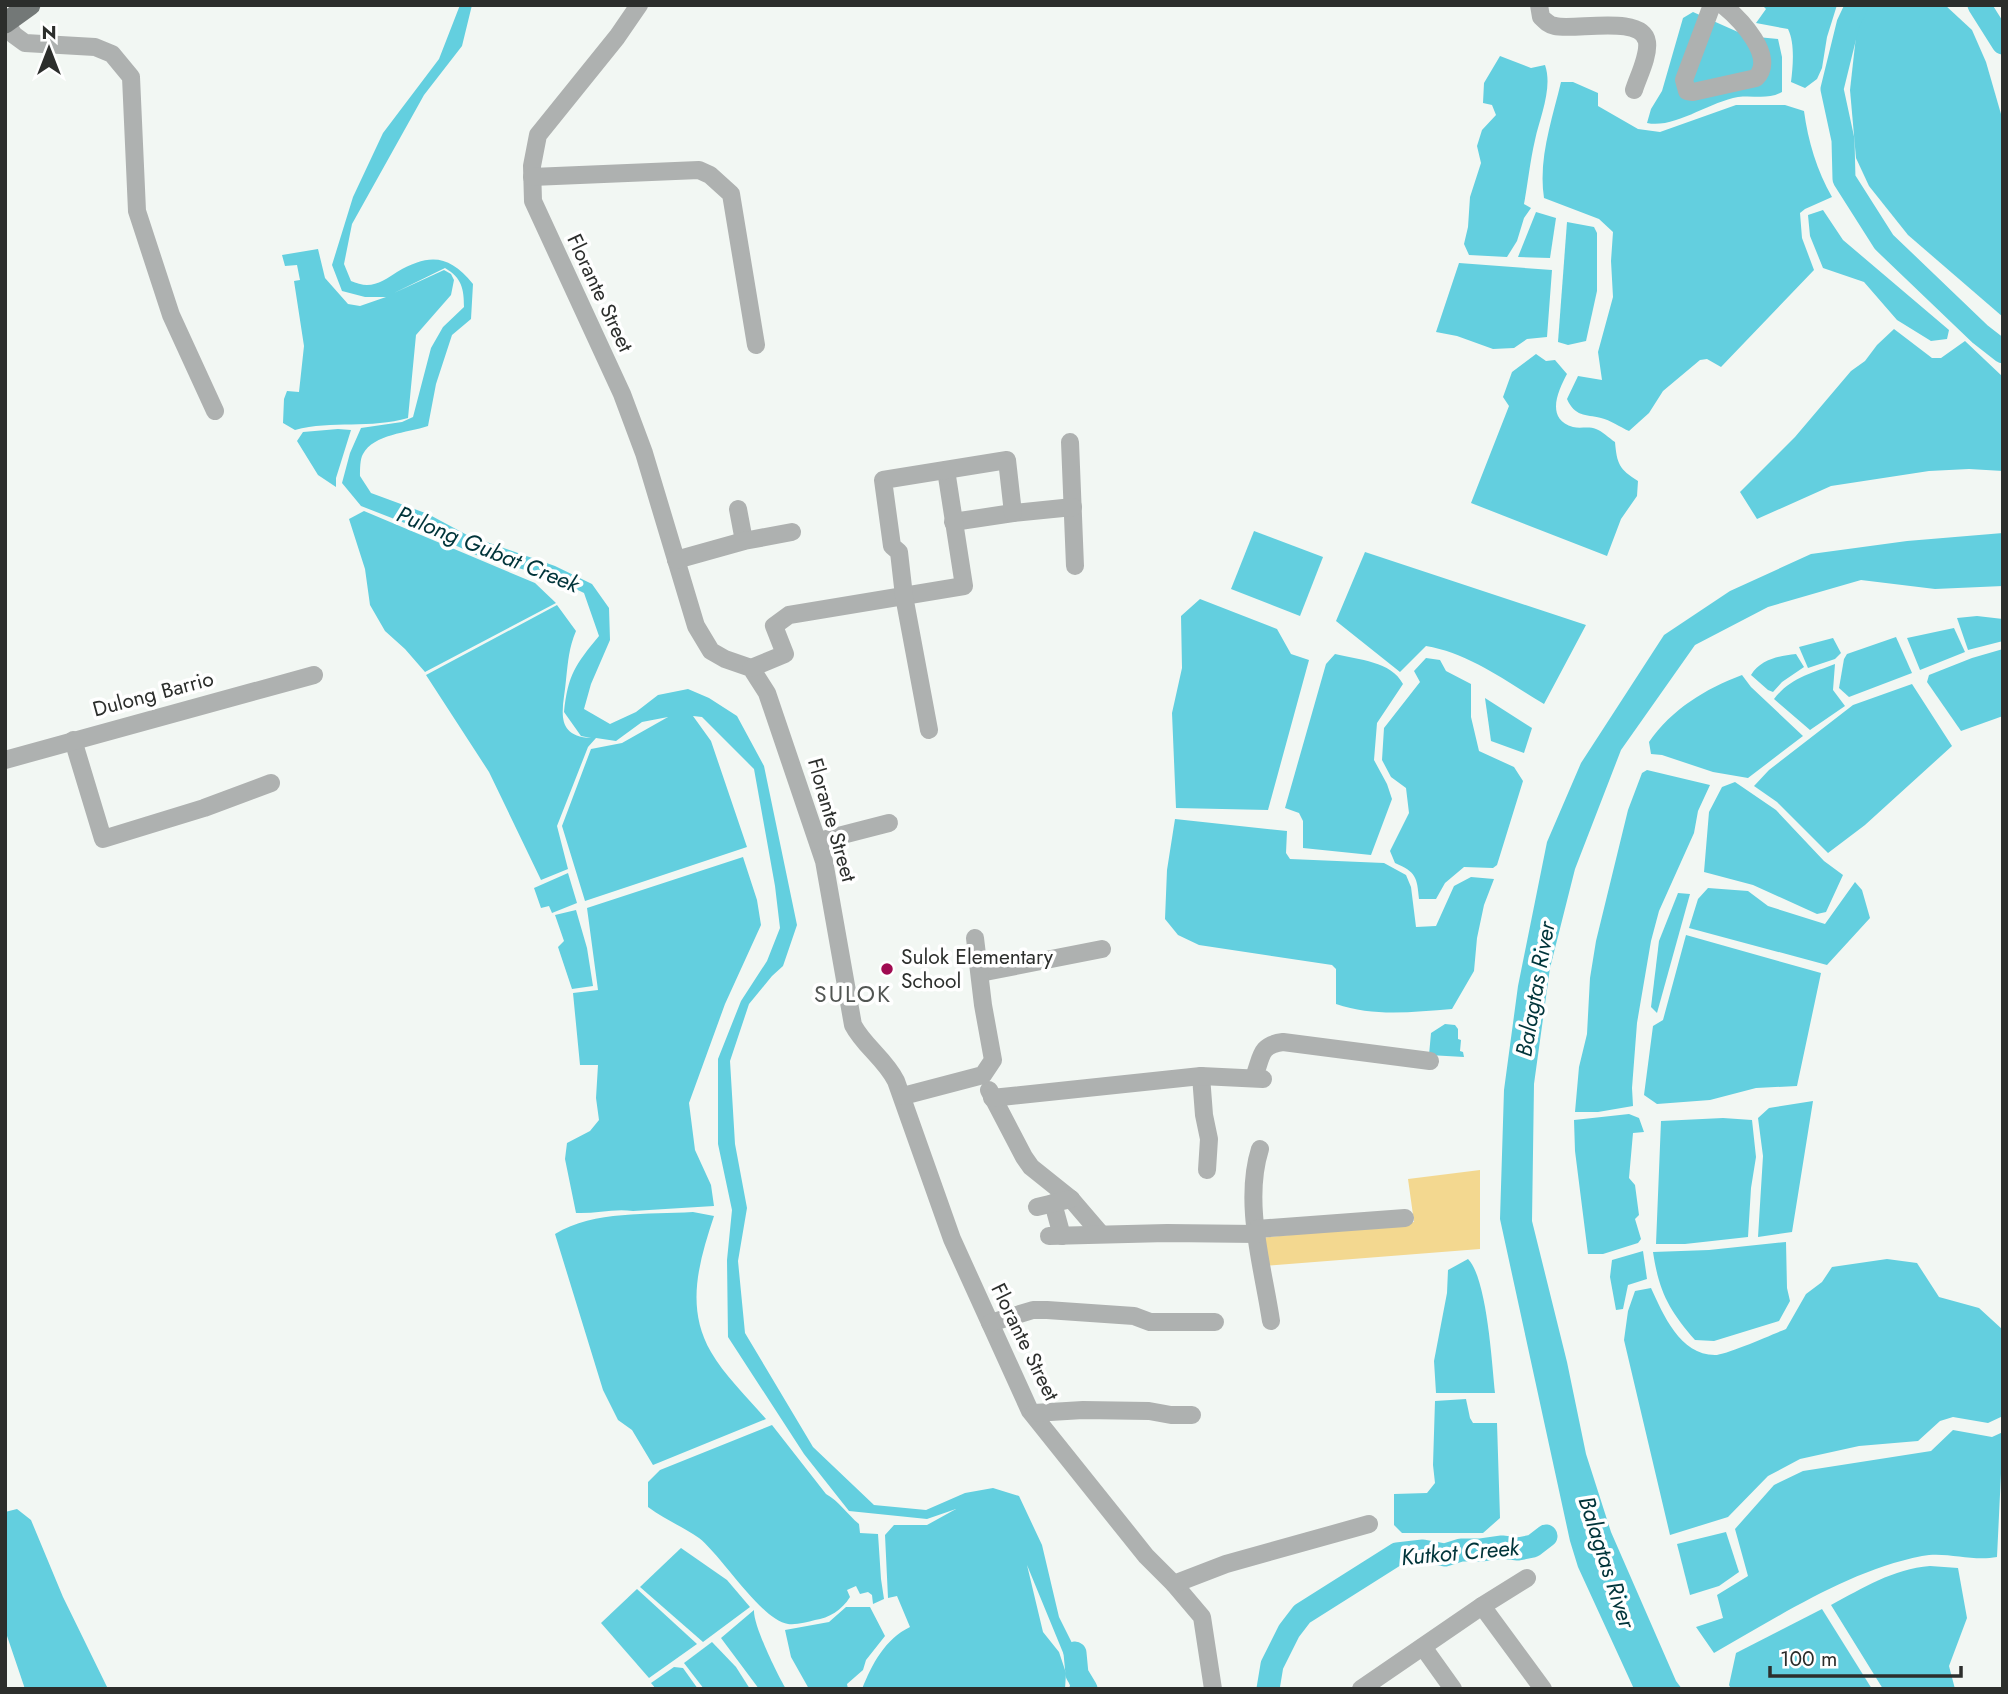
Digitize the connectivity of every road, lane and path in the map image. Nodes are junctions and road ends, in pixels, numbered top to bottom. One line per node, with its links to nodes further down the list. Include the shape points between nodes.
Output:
1 (30, 5): 6 (main road)
2 (639, 5): 8 (street, Florante Street, via 538,135)
3 (1539, 5): 7 (street, via 1541,17 1555,26 1622,25 1643,34 1647,48)
4 (1712, 5): 5 (street, via 1684,80 1687,91 1756,78 1761,73 1763,57 1755,41)
5 (1723, 5)
6 (6, 23): 10 (street, via 25,43 95,47 111,54 131,77 137,211 171,314)
7 (1634, 90)
8 (532, 177): 9 (street, via 699,170 710,175 731,194); 19 (street, Florante Street, via 533,201 622,394)
9 (756, 345)
10 (215, 411)
11 (1070, 442): 13 (street)
12 (946, 470): 15 (street, via 1007,460); 16 (street); 21 (street, via 883,480)
13 (1073, 507): 15 (street); 20 (street)
14 (738, 509): 18 (street)
15 (1013, 513): 16 (street)
16 (953, 522): 21 (street, via 964,586)
17 (792, 532): 18 (street)
18 (744, 541): 19 (street)
19 (676, 560): 22 (street, Florante Street, via 702,640 718,656)
20 (1075, 566)
21 (904, 596): 22 (street, via 789,615 775,626 785,654); 24 (street)
22 (751, 668): 29 (street, Florante Street, via 767,693)
23 (314, 675): 25 (street, Dulong Barrio)
24 (929, 730)
25 (73, 740): 26 (street, Dulong Barrio); 27 (street, via 103,839)
26 (5, 760)
27 (271, 783)
28 (889, 823): 29 (street)
29 (819, 841): 36 (street, Florante Street, via 853,1025 890,1069)
30 (975, 938): 32 (street)
31 (1102, 949): 32 (street)
32 (980, 973): 34 (street, via 993,1060)
33 (1430, 1061): 35 (street, via 1283,1042 1267,1046 1259,1078)
34 (983, 1075): 36 (street); 37 (street)
35 (1201, 1076): 37 (street); 39 (street, via 1209,1139)
36 (903, 1096): 45 (street, Florante Street, via 948,1229)
37 (992, 1098): 40 (street, via 1031,1167)
38 (1260, 1149): 42 (street, via 1254,1195)
39 (1207, 1170)
40 (1071, 1199): 43 (street); 43 (street, via 1045,1205 1056,1236)
41 (1405, 1218): 42 (street)
42 (1257, 1232): 43 (street); 44 (street)
43 (1101, 1234)
44 (1271, 1321)
45 (990, 1322): 46 (street, via 1047,1310 1150,1322); 47 (street, Florante Street)
46 (1215, 1322)
47 (1034, 1413): 48 (street, via 1083,1410); 51 (street, Florante Street, via 1146,1556)
48 (1192, 1415)
49 (1369, 1524): 51 (street, via 1226,1564)
50 (1527, 1578): 52 (street)
51 (1174, 1584): 54 (street, Florante Street, via 1202,1617)
52 (1482, 1606): 53 (street); 57 (street)
53 (1423, 1647): 55 (street); 56 (street)
54 (1213, 1689)
55 (1361, 1689)
56 (1453, 1689)
57 (1543, 1689)

